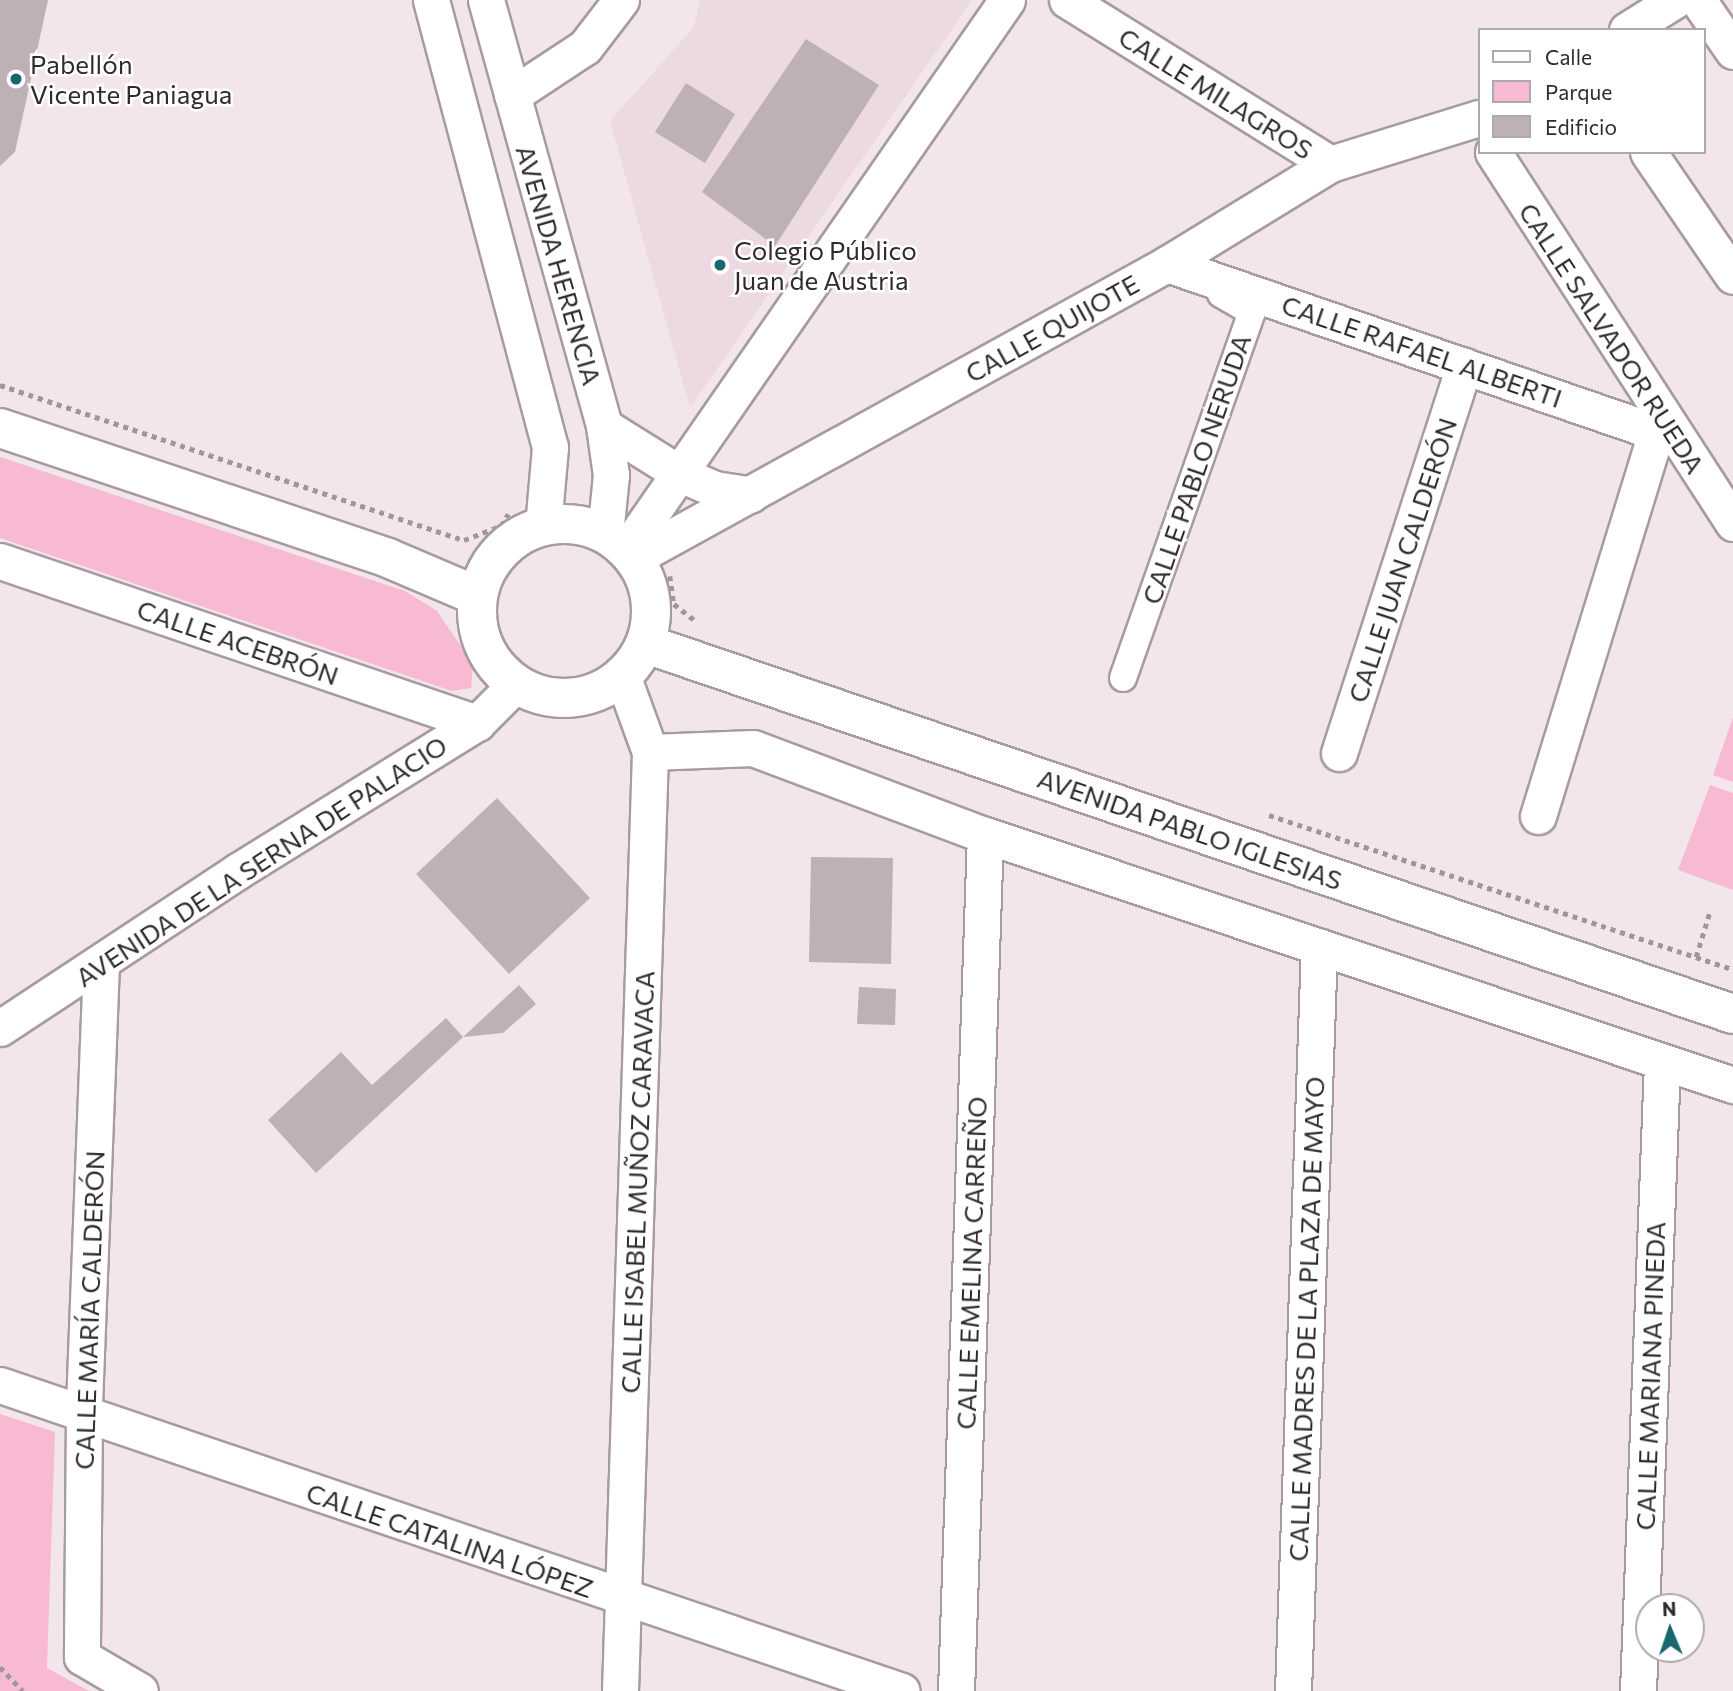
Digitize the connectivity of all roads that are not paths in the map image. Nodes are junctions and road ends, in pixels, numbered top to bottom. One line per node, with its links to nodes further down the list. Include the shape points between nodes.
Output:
1 (431, 0): 23 (street, AVENIDA HERENCIA, via 550,447)
2 (486, 0): 10 (street, AVENIDA HERENCIA)
3 (621, 0): 10 (street, via 585,47)
4 (1007, 0): 21 (street)
5 (1067, 0): 14 (street, CALLE MILAGROS)
6 (1675, 0): 8 (street)
7 (1698, 0): 9 (street)
8 (1629, 28)
9 (1733, 51)
10 (512, 94): 18 (street, AVENIDA HERENCIA)
11 (1477, 123): 14 (street, CALLE QUIJOTE)
12 (1494, 154): 20 (street, CALLE SALVADOR RUEDA)
13 (1649, 154): 16 (street)
14 (1329, 164): 15 (street, CALLE QUIJOTE)
15 (1167, 264): 17 (street, CALLE RAFAEL ALBERTI); 22 (street, CALLE QUIJOTE); 30 (street, CALLE PABLO NERUDA, via 1252,312)
16 (1733, 276)
17 (1464, 366): 20 (street, CALLE RAFAEL ALBERTI); 34 (street, CALLE JUAN CALDERÓN)
18 (604, 426): 21 (street); 25 (street, AVENIDA HERENCIA)
19 (0, 428): 27 (main road, via 388,558)
20 (1666, 436): 24 (street, CALLE SALVADOR RUEDA); 35 (street)
21 (682, 475): 22 (street, via 715,489); 25 (street)
22 (751, 495): 25 (street, CALLE QUIJOTE)
23 (528, 517): 25 (main road, via 581,526); 27 (main road, via 501,551)
24 (1733, 523)
25 (621, 547): 28 (main road, via 650,589 651,626)
26 (0, 561): 32 (street, CALLE ACEBRÓN)
27 (477, 596): 31 (main road, via 476,622 484,650)
28 (646, 644): 29 (main road); 39 (main road, AVENIDA PABLO IGLESIAS)
29 (623, 678): 31 (main road, via 584,698 530,693); 33 (street, CALLE ISABEL MUÑOZ CARAVACA)
30 (1122, 678)
31 (515, 685): 32 (street, AVENIDA DE LA SERNA DE PALACIO)
32 (477, 723): 38 (street, AVENIDA DE LA SERNA DE PALACIO, via 238,871)
33 (650, 752): 36 (street, via 753,748); 45 (street, CALLE ISABEL MUÑOZ CARAVACA)
34 (1339, 753)
35 (1538, 816)
36 (985, 835): 37 (street); 49 (street, CALLE EMELINA CARREÑO)
37 (1318, 946): 41 (street); 50 (street, CALLE MADRES DE LA PLAZA DE MAYO)
38 (101, 963): 40 (street, AVENIDA DE LA SERNA DE PALACIO); 44 (street, CALLE MARÍA CALDERÓN)
39 (1733, 1014)
40 (0, 1028)
41 (1662, 1062): 42 (street); 51 (street, CALLE MARIANA PINEDA)
42 (1733, 1085)
43 (0, 1385): 44 (street, CALLE CATALINA LÓPEZ)
44 (85, 1415): 45 (street, CALLE CATALINA LÓPEZ); 46 (street, CALLE MARÍA CALDERÓN, via 82,1657)
45 (624, 1600): 47 (street, CALLE ISABEL MUÑOZ CARAVACA); 48 (street, CALLE CATALINA LÓPEZ)
46 (140, 1691)
47 (620, 1691)
48 (902, 1691)
49 (956, 1691)
50 (1293, 1691)
51 (1638, 1691)

